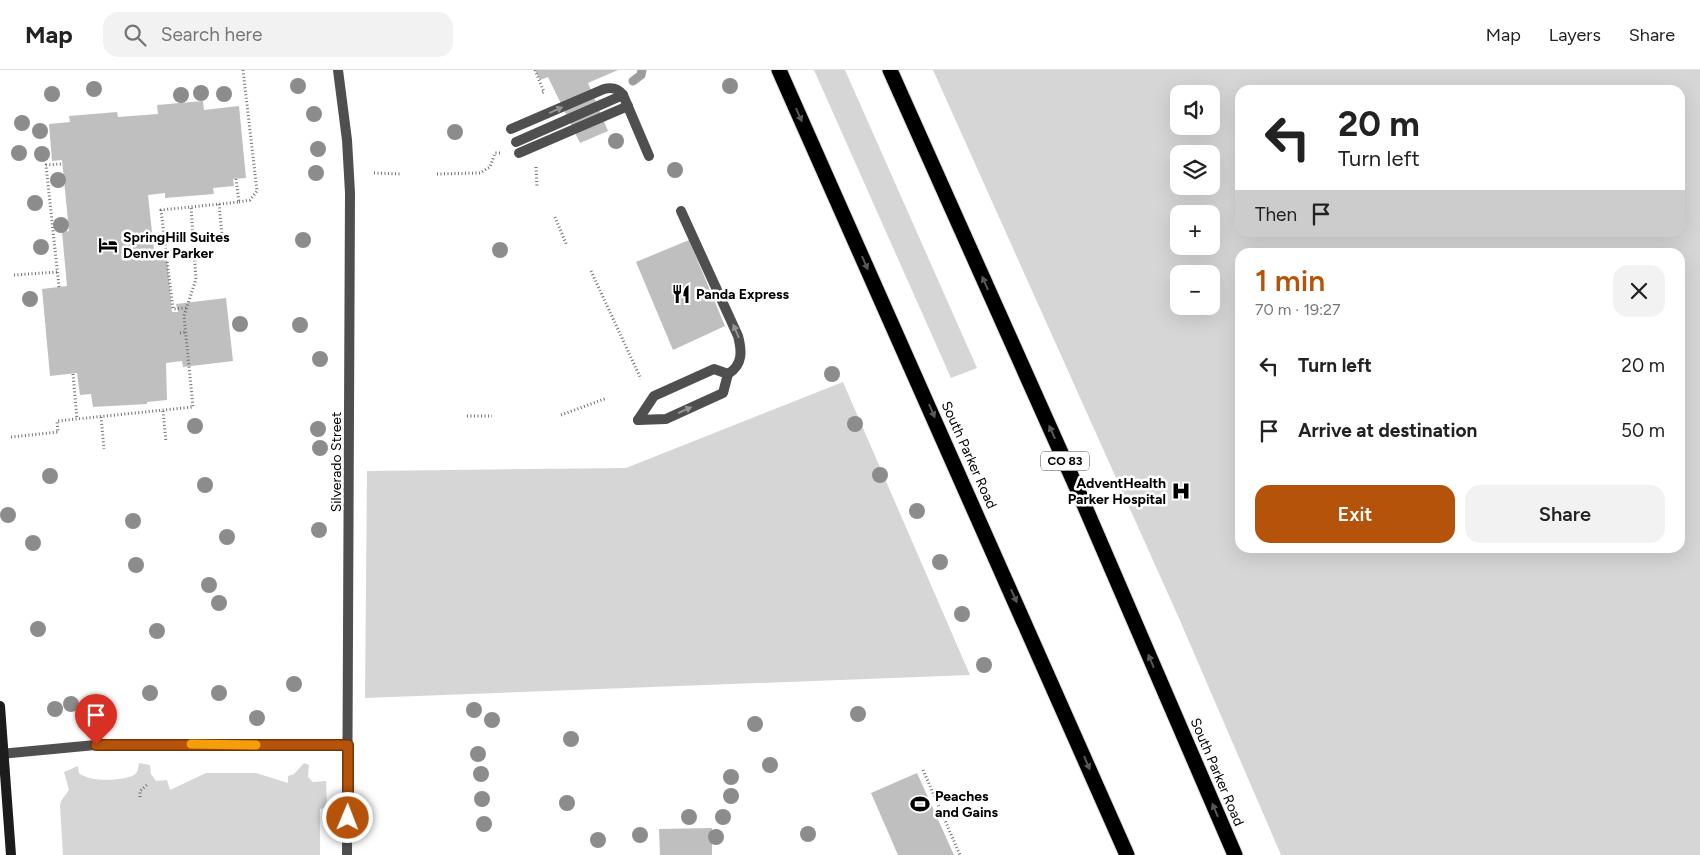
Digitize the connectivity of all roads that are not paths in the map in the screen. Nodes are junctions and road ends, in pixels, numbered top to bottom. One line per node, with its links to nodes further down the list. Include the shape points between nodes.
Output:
1 (338, 70): 13 (street, Silverado Street, via 350,193)
2 (779, 70): 17 (highway, South Parker Road, one-way to 17)
3 (890, 70): 18 (highway, South Parker Road / CO 83, one-way to 3, via 1079,493)
4 (623, 95): 5 (street); 6 (street, one-way to 4, via 604,89 618,89); 7 (street)
5 (628, 106): 8 (street); 9 (street)
6 (511, 129)
7 (516, 142)
8 (519, 153)
9 (649, 156)
10 (681, 211): 11 (street, one-way to 10, via 740,360 740,344)
11 (728, 374): 11 (street, one-way to 11, via 714,369 654,396 638,420 666,419 723,393)
12 (0, 706): 14 (street)
13 (348, 745): 14 (street, via 86,745); 16 (street, Silverado Street)
14 (2, 754): 15 (street)
15 (12, 855)
16 (347, 855)
17 (1127, 855)
18 (1235, 855)

